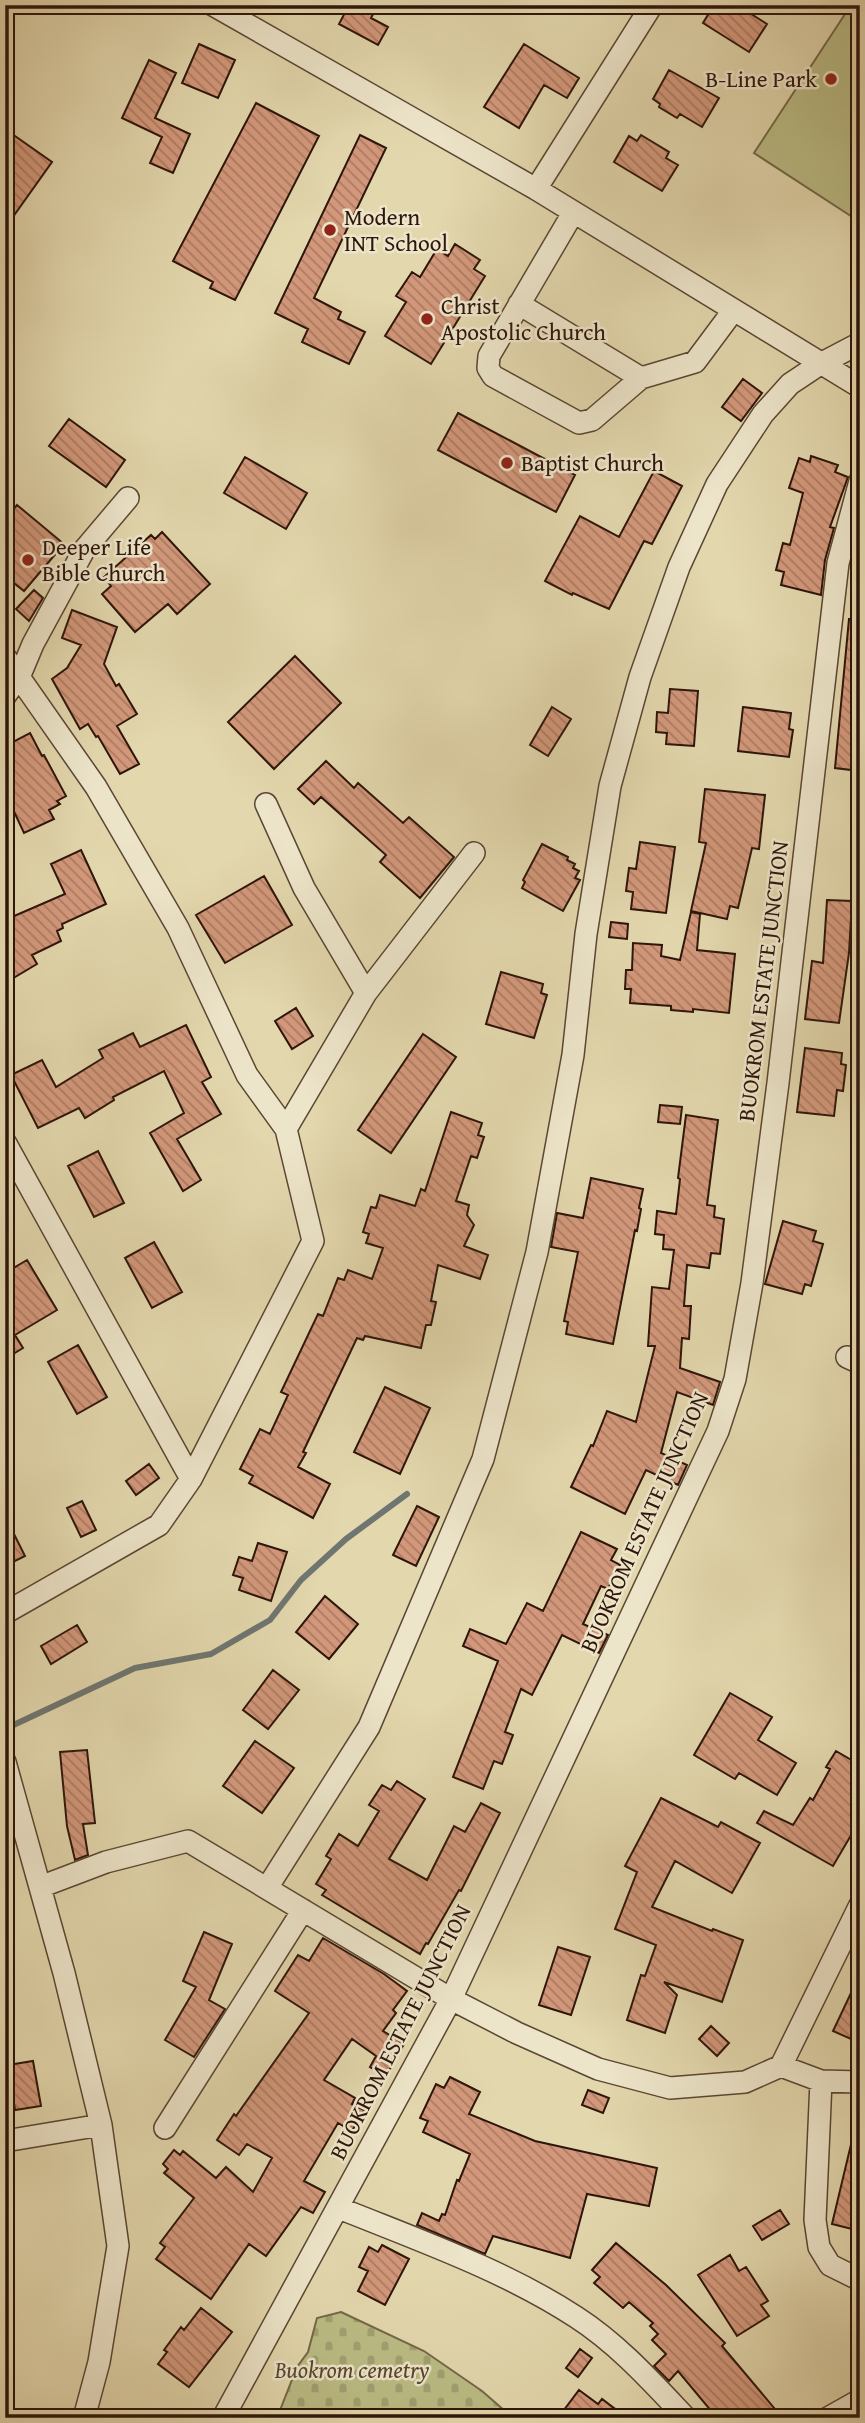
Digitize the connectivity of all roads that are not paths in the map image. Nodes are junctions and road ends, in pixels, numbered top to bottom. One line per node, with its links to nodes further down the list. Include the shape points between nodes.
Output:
1 (213, 5): 3 (street)
2 (652, 5): 3 (street)
3 (536, 189): 4 (street)
4 (573, 213): 5 (street); 6 (street)
5 (519, 304): 9 (street); 9 (street, via 489,356 493,376 579,423 592,421)
6 (733, 311): 8 (street); 9 (street, via 695,362)
7 (860, 343): 8 (street)
8 (820, 364): 10 (street); 25 (street, via 790,384 763,414 717,484 679,567 640,677 611,786 586,934 573,1055 537,1252 483,1460 369,1727)
9 (641, 378)
10 (860, 387)
11 (860, 481): 28 (street, BUOKROM ESTATE JUNCTION, via 838,563 776,1096 735,1379 718,1431)
12 (128, 498): 14 (street, via 85,550)
13 (5, 657): 14 (street)
14 (20, 675): 15 (street); 19 (street, via 96,787 178,928 247,1075)
15 (5, 696)
16 (266, 804): 18 (street, via 304,888)
17 (474, 853): 18 (street)
18 (366, 993): 19 (street)
19 (286, 1129): 21 (street, via 313,1241)
20 (5, 1142): 21 (street)
21 (191, 1479): 22 (street, via 159,1525)
22 (5, 1614)
23 (5, 1762): 24 (street)
24 (40, 1887): 25 (street, via 106,1862 188,1841); 32 (street)
25 (267, 1888): 27 (street)
26 (860, 1905): 29 (street)
27 (303, 1909): 28 (street); 33 (street)
28 (451, 1998): 29 (street, via 598,2069 670,2088 745,2082); 35 (street, BUOKROM ESTATE JUNCTION)
29 (780, 2066): 30 (street)
30 (821, 2081): 31 (street); 36 (street, via 815,2220 819,2247 830,2265)
31 (860, 2082)
32 (102, 2125): 34 (street); 38 (street, via 118,2246 99,2362)
33 (165, 2128)
34 (5, 2141)
35 (339, 2208): 39 (street, BUOKROM ESTATE JUNCTION); 40 (street, via 516,2282 578,2318 632,2361)
36 (860, 2280)
37 (860, 2400): 41 (street)
38 (84, 2418)
39 (223, 2418)
40 (686, 2418)
41 (828, 2418)

